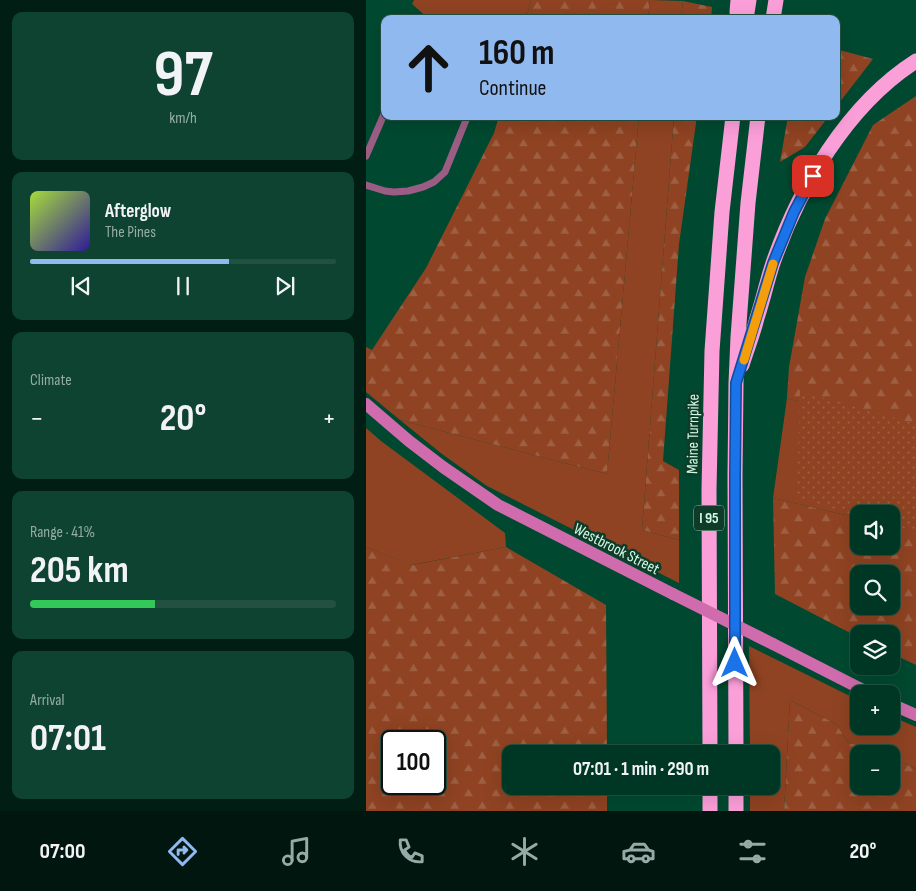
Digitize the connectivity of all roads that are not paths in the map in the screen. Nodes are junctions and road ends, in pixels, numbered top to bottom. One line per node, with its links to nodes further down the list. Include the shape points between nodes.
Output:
1 (738, 0): 4 (highway)
2 (749, 0): 5 (highway)
3 (776, 0): 6 (highway)
4 (738, 15)
5 (747, 15)
6 (774, 15)
7 (916, 61): 14 (highway, via 890,80 852,119 806,188 773,263)
8 (382, 120): 12 (lane)
9 (466, 120): 13 (lane, via 445,172 434,182 394,192)
10 (733, 120): 19 (highway, Maine Turnpike / I 95, via 712,351)
11 (758, 120): 14 (highway, I 95, via 748,203)
12 (366, 156)
13 (366, 185)
14 (736, 383): 20 (highway, I 95)
15 (366, 404): 16 (main road, Westbrook Street, bridge, via 416,446 498,505)
16 (853, 685)
17 (900, 708): 18 (main road)
18 (916, 715)
19 (710, 745)
20 (736, 745)
21 (710, 795): 23 (highway)
22 (736, 795): 24 (highway)
23 (710, 811)
24 (736, 811)

